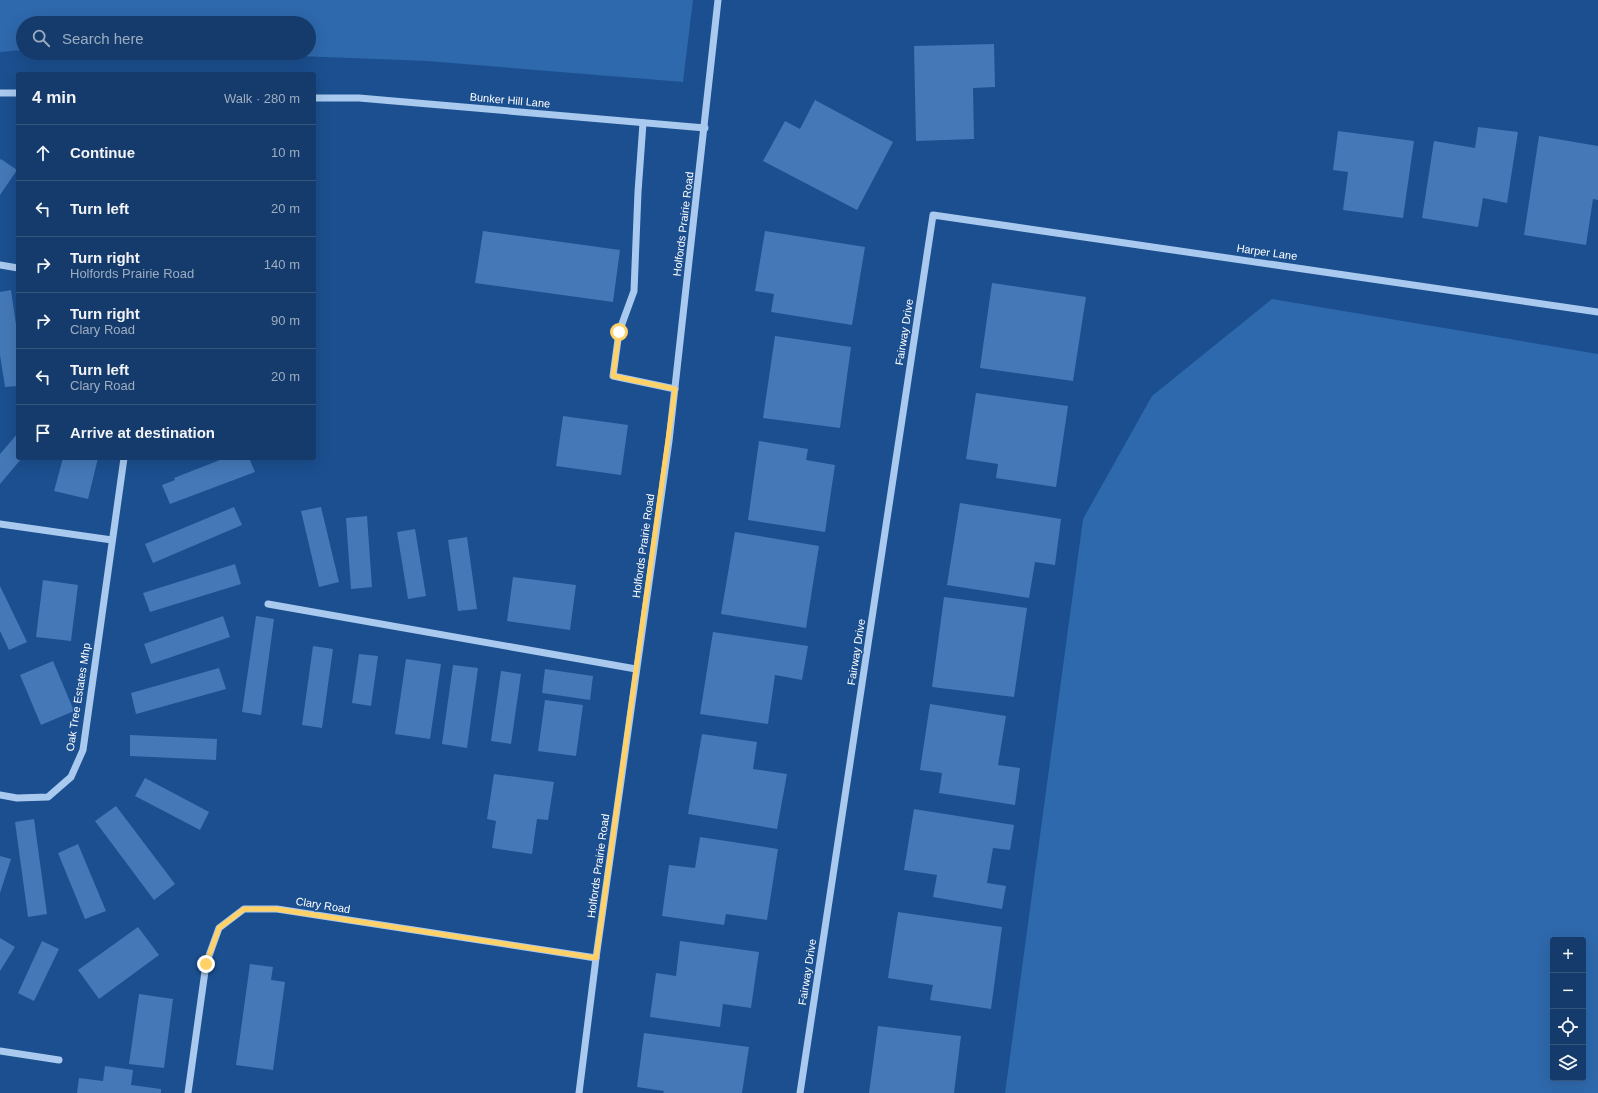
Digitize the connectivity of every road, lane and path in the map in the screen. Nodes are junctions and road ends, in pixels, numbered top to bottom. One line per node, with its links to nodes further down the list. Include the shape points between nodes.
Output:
1 (718, 0): 6 (street, Holfords Prairie Road)
2 (0, 93): 3 (street)
3 (16, 93)
4 (316, 98): 5 (street, Bunker Hill Lane, via 367,99)
5 (643, 123): 6 (street, Bunker Hill Lane); 11 (street, via 634,291 619,332 613,376)
6 (705, 128): 11 (street, Holfords Prairie Road)
7 (933, 214): 10 (street, Harper Lane); 23 (street, Fairway Drive)
8 (0, 264): 9 (street)
9 (16, 268)
10 (1598, 312)
11 (675, 389): 16 (street, Holfords Prairie Road)
12 (124, 460): 14 (street, Oak Tree Estates Mhp)
13 (0, 524): 14 (street)
14 (112, 540): 17 (street, Oak Tree Estates Mhp, via 82,750 71,777 48,797 17,798)
15 (268, 604): 16 (street)
16 (636, 670): 18 (street, Holfords Prairie Road)
17 (0, 795)
18 (596, 958): 21 (street, Clary Road, via 276,909 244,909 219,928 206,964); 22 (street, Holfords Prairie Road)
19 (0, 1052): 20 (street)
20 (59, 1060)
21 (188, 1093)
22 (579, 1093)
23 (800, 1093)

